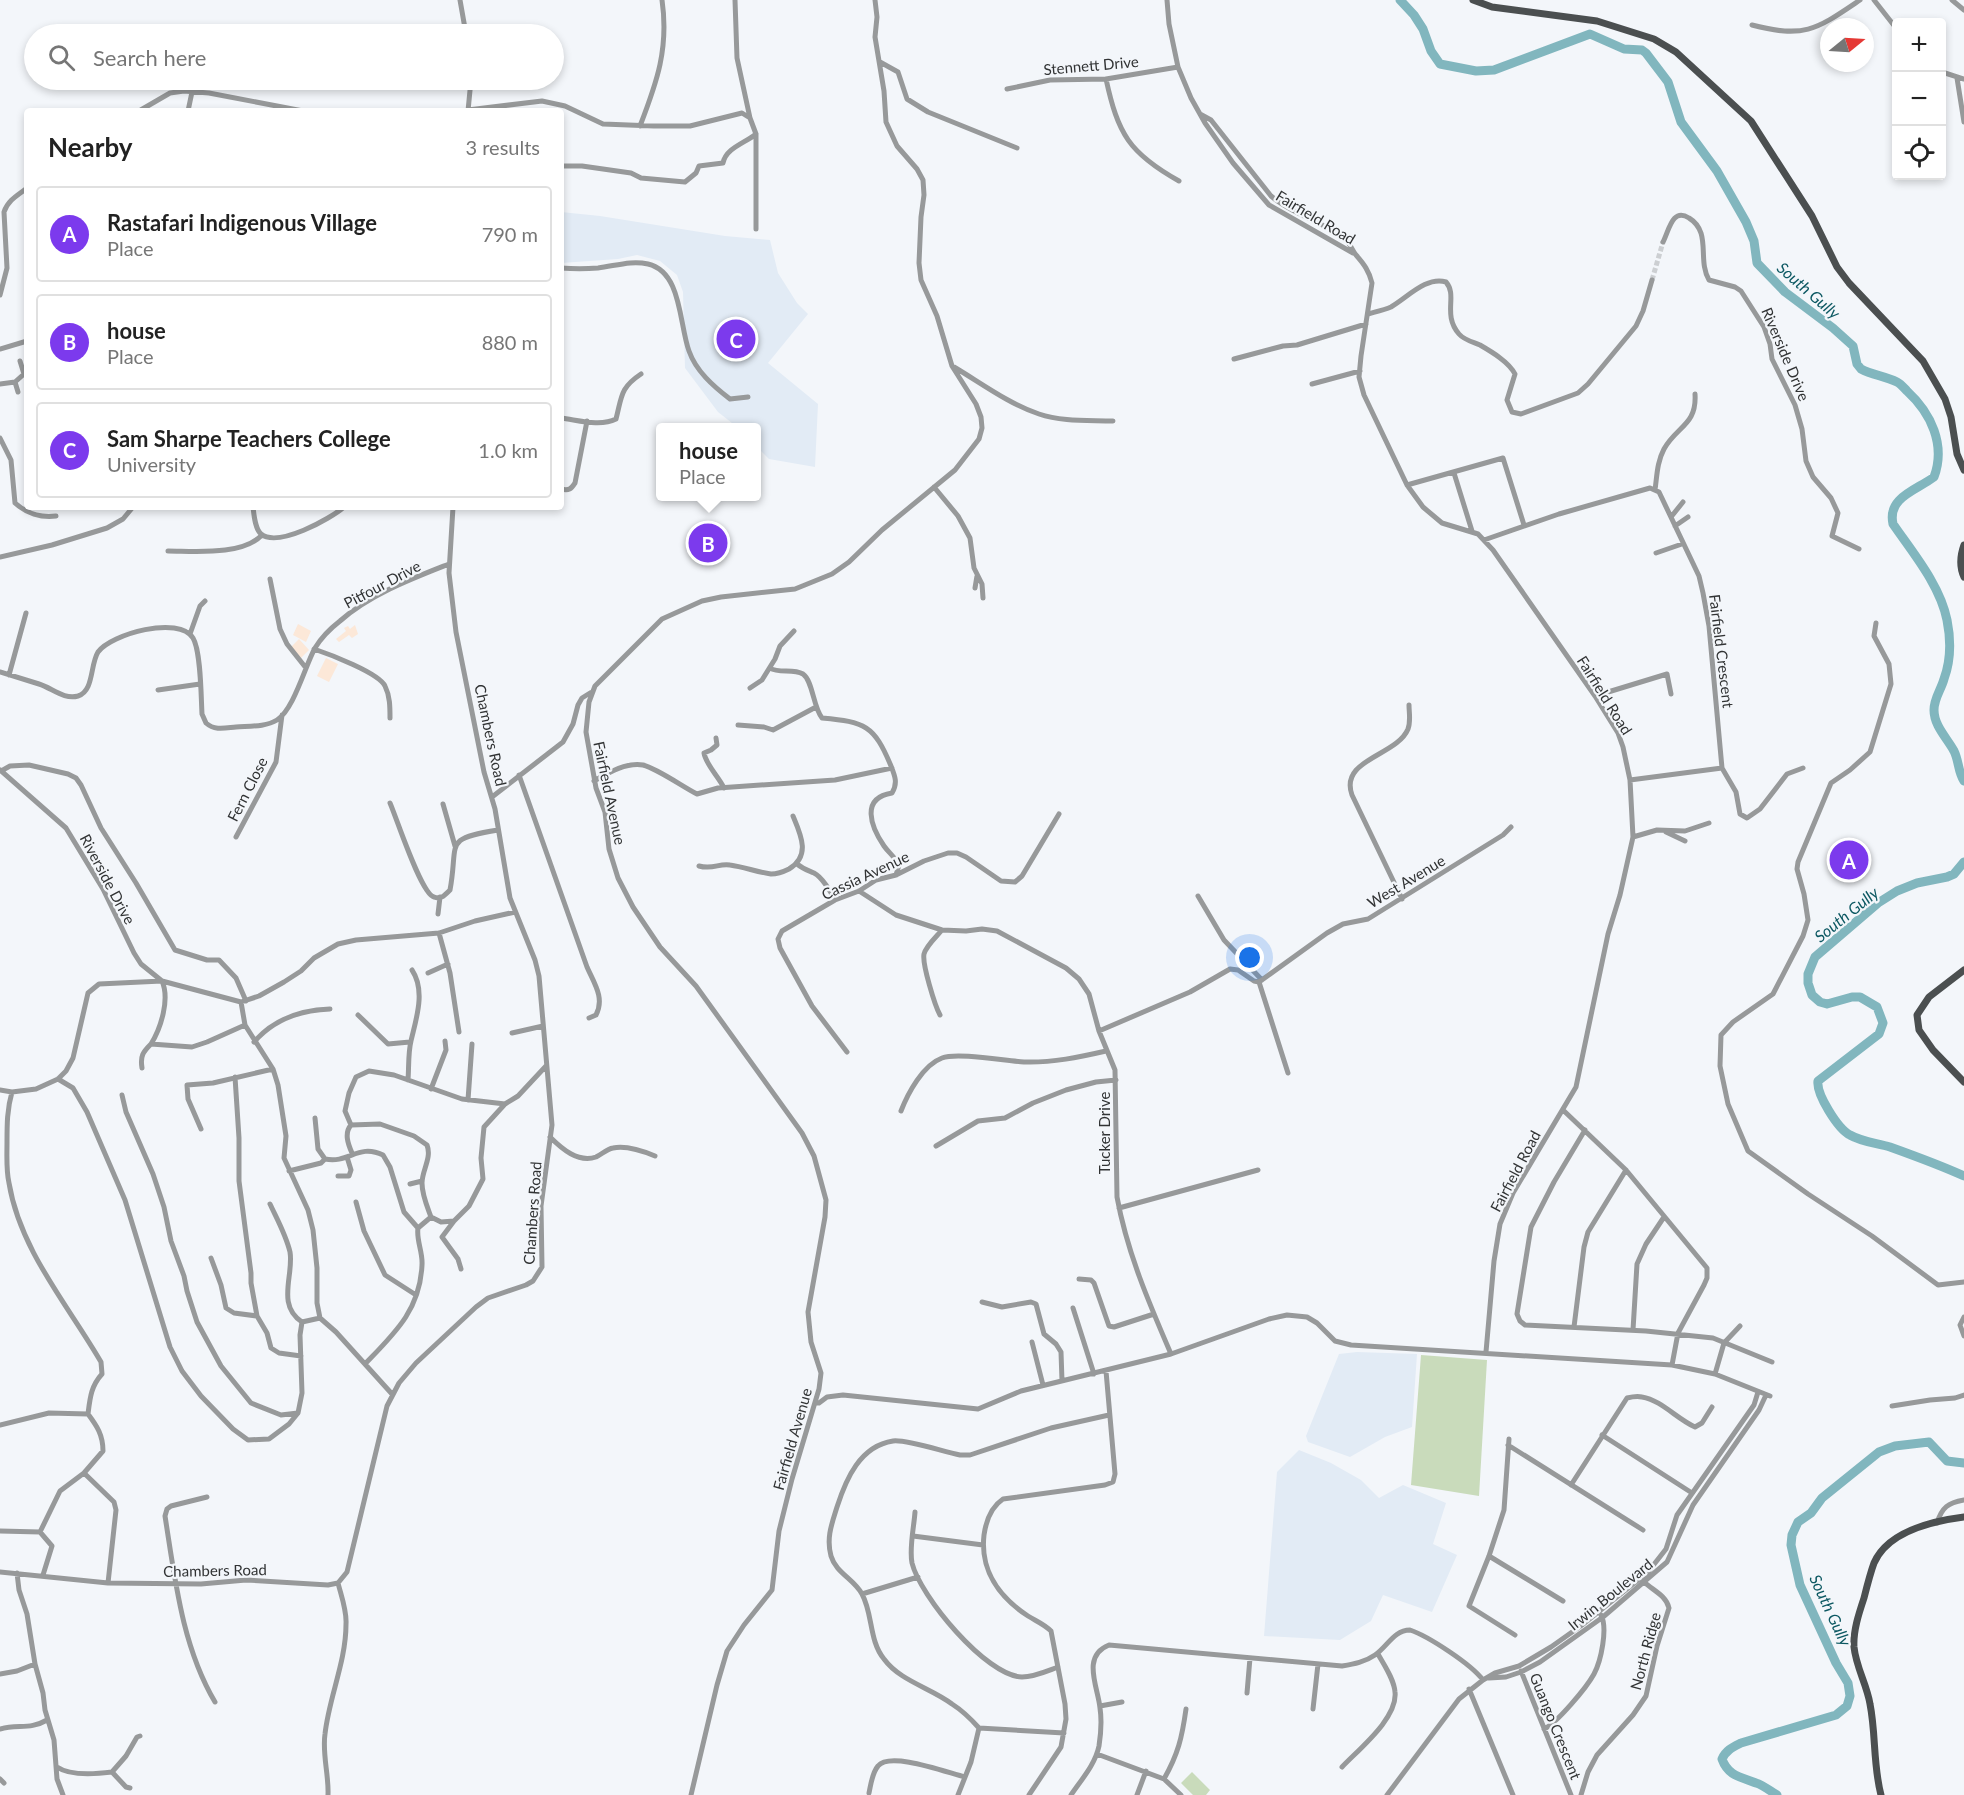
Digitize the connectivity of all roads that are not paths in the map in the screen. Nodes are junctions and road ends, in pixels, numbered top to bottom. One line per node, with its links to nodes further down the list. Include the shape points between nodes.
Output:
1 (460, 0): 12 (street)
2 (662, 0): 30 (street, via 663,53)
3 (735, 0): 28 (street, via 737,58)
4 (875, 0): 14 (street)
5 (1167, 0): 15 (street, Fairfield Road)
6 (1473, 0): 60 (main road, via 1598,21 1654,39 1676,52 1751,121 1812,216 1837,267 1923,361 1945,399)
7 (1860, 0): 13 (street, via 1822,26 1782,32)
8 (1874, 0): 11 (street)
9 (1952, 0): 10 (street)
10 (1964, 10)
11 (1892, 23)
12 (464, 24)
13 (1752, 25)
14 (879, 62): 32 (street, via 898,72 907,99 928,112); 47 (street, via 890,134 923,180 921,280)
15 (1178, 67): 17 (street, Stennett Drive); 41 (street, Fairfield Road, via 1200,114 1211,120 1271,196 1282,206 1347,241 1369,272 1372,283)
16 (1946, 74): 18 (street)
17 (1106, 78): 20 (street, Stennett Drive, via 1050,80); 34 (street, via 1120,130 1133,148)
18 (1957, 78): 19 (street); 29 (street)
19 (1964, 79)
20 (1007, 89)
21 (470, 90): 26 (street)
22 (192, 92): 23 (street, via 170,93); 24 (street); 25 (street)
23 (143, 108)
24 (189, 108)
25 (280, 108)
26 (468, 108)
27 (490, 108): 30 (street, via 542,101 565,106 603,124)
28 (750, 118): 30 (street, via 742,113 690,126); 31 (street)
29 (1964, 122)
30 (640, 126)
31 (756, 134): 33 (street, via 731,149 723,163 699,166 685,182); 36 (street)
32 (1017, 148)
33 (564, 166)
34 (1179, 181)
35 (24, 190): 40 (street, via 4,212 7,268)
36 (756, 229)
37 (1663, 242): 83 (street, Riverside Drive, via 1676,216 1684,215 1696,222 1703,237 1709,280 1742,291 1764,327 1772,358 1795,405 1806,461 1838,513 1832,536)
38 (564, 268): 55 (street, via 633,263 663,271 672,283 689,352 704,376 730,399)
39 (1652, 280): 41 (street, via 1636,326 1588,384 1578,393 1521,414 1512,412 1507,400 1515,375 1512,368 1461,337 1451,324 1451,292 1446,282 1430,283 1391,307)
40 (0, 295)
41 (1368, 314): 42 (street, Fairfield Road)
42 (1366, 324): 45 (street); 48 (street, Fairfield Road)
43 (24, 342): 44 (street)
44 (0, 349)
45 (1234, 360)
46 (20, 361): 50 (street, via 24,374)
47 (952, 366): 58 (street, via 1041,415); 63 (street, via 976,404 982,428 961,464)
48 (1360, 371): 52 (street); 62 (street, Fairfield Road, via 1364,395)
49 (641, 374): 57 (street, via 623,390 616,419 609,423)
50 (15, 382): 51 (street); 53 (street)
51 (0, 384)
52 (1312, 384)
53 (18, 392)
54 (1695, 394): 65 (street, via 1689,422 1673,437 1658,461)
55 (748, 397)
56 (564, 418): 57 (street)
57 (587, 421): 64 (street, via 575,483)
58 (1113, 421)
59 (0, 438): 67 (street, via 11,460 15,503)
60 (1964, 470)
61 (1455, 473): 62 (street); 76 (street, via 1503,458); 78 (street)
62 (1407, 485): 78 (street, Fairfield Road, via 1435,518 1448,526)
63 (934, 488): 88 (street, via 964,524); 106 (street, via 832,574 795,589 702,601 662,619)
64 (564, 490)
65 (1655, 490): 74 (street, Fairfield Crescent); 76 (street, via 1650,488)
66 (1683, 502): 74 (street)
67 (24, 508)
68 (27, 510): 73 (street, via 45,517)
69 (130, 510): 86 (street, via 107,528)
70 (254, 510): 79 (street)
71 (340, 510): 79 (street, via 311,527 270,538)
72 (453, 510): 87 (street, Chambers Road)
73 (56, 516)
74 (1671, 517): 77 (street, Fairfield Crescent)
75 (1689, 517): 77 (street)
76 (1524, 525): 80 (street)
77 (1675, 526): 81 (street, Fairfield Crescent)
78 (1472, 531): 80 (street, Fairfield Road)
79 (262, 535): 84 (street, via 227,550)
80 (1484, 540): 108 (street, Fairfield Road)
81 (1682, 544): 85 (street); 116 (street, Fairfield Crescent, via 1698,576 1709,626)
82 (1964, 545): 89 (main road)
83 (1859, 549)
84 (168, 552)
85 (1656, 553)
86 (0, 557)
87 (449, 564): 98 (street, Pitfour Drive, via 368,601 340,620); 123 (street, Chambers Road, via 456,632)
88 (977, 576): 91 (street); 92 (street)
89 (1964, 577)
90 (270, 579): 99 (street, via 280,629)
91 (975, 588)
92 (983, 598)
93 (205, 601): 97 (street)
94 (26, 613): 102 (street)
95 (1876, 622): 213 (street, via 1874,636 1889,664 1891,684 1870,752 1831,783 1797,862 1808,920 1803,936 1773,994 1721,1035 1720,1066 1728,1104 1748,1151 1938,1284)
96 (794, 632): 100 (street, via 780,646)
97 (190, 634): 102 (street, via 178,628 160,628 115,639 98,652 89,685 78,695 62,695); 103 (street, via 196,647)
98 (314, 649): 99 (street, Pitfour Drive); 112 (street, via 384,683)
99 (306, 668): 111 (street, Pitfour Drive)
100 (770, 668): 104 (street); 110 (street, via 803,674)
101 (0, 672): 102 (street)
102 (9, 675)
103 (200, 684): 105 (street); 111 (street, via 203,719 214,728 267,724)
104 (750, 688)
105 (158, 690)
106 (591, 693): 119 (street, via 578,705 563,742); 121 (street, Fairfield Avenue, via 586,732)
107 (1671, 694): 108 (street, via 1668,674)
108 (1595, 696): 120 (street, Fairfield Road, via 1618,733)
109 (1409, 705): 142 (street, via 1410,720 1405,734 1356,770 1350,781 1352,795)
110 (816, 707): 113 (street, via 773,730); 115 (street, via 822,718 849,721 875,734)
111 (282, 715): 132 (street, Fern Close, via 276,762)
112 (390, 718)
113 (738, 725)
114 (716, 738): 122 (street, via 717,745 704,753)
115 (891, 768): 122 (street, via 835,780); 138 (street, via 896,787 874,801 871,814 879,839 899,865)
116 (1722, 768): 117 (street, via 1736,792 1740,814 1747,818 1760,809 1787,774); 120 (street)
117 (1803, 768)
118 (1, 771): 152 (street, Riverside Drive, via 66,828 103,888 134,953); 154 (street, via 19,764 76,778 101,828 175,950 219,960 236,978)
119 (519, 775): 123 (street); 158 (street, via 600,995 596,1016)
120 (1630, 780): 133 (street, Fairfield Road)
121 (594, 781): 122 (street, via 617,769 643,765 698,794); 243 (street, Fairfield Avenue, via 615,869 636,914 696,986 802,1133 814,1156 826,1200 808,1312 811,1342 821,1373)
122 (724, 788)
123 (492, 797): 130 (street, Chambers Road)
124 (390, 803): 141 (street, via 427,894)
125 (443, 804): 135 (street)
126 (1059, 814): 138 (street, Cassia Avenue, via 1015,882 1001,881 966,857 948,853)
127 (793, 816): 136 (street, via 803,843)
128 (1708, 823): 131 (street, via 1685,831)
129 (1511, 827): 142 (street, West Avenue)
130 (498, 830): 135 (street, via 472,834); 144 (street, Chambers Road)
131 (1665, 831): 133 (street); 134 (street)
132 (236, 837)
133 (1633, 837): 186 (street, Fairfield Road, via 1576,1087)
134 (1685, 841)
135 (455, 847): 141 (street, via 450,890)
136 (797, 864): 137 (street, via 772,874 730,865); 143 (street, via 815,874)
137 (699, 866)
138 (896, 875): 139 (street, Cassia Avenue, via 876,880)
139 (859, 891): 143 (street, Cassia Avenue); 146 (street, Tucker Drive, via 896,915)
140 (1198, 896): 153 (street, via 1224,940)
141 (440, 897): 145 (street)
142 (1402, 899): 153 (street, West Avenue, via 1365,920 1343,924 1327,933)
143 (834, 900): 170 (street, Cassia Avenue, via 782,931 778,944 812,1006)
144 (515, 912): 147 (street); 160 (street, Chambers Road, via 539,976)
145 (438, 914)
146 (942, 930): 157 (street, via 924,957); 162 (street, Tucker Drive, via 997,931 1066,968 1089,994)
147 (439, 933): 148 (street); 154 (street, via 338,944 284,982)
148 (448, 964): 151 (street); 161 (street)
149 (412, 970): 166 (street, via 419,993)
150 (1964, 970): 179 (main road, via 1929,997 1917,1015 1919,1030)
151 (428, 973)
152 (162, 981): 154 (street); 167 (street, via 165,999); 176 (street, via 99,984 90,989 73,1058)
153 (1260, 981): 162 (street, via 1230,969 1190,992); 174 (street)
154 (243, 1001): 159 (street)
155 (330, 1009): 165 (street, via 286,1017 264,1030)
156 (358, 1015): 166 (street, via 388,1044)
157 (940, 1016)
158 (589, 1018)
159 (245, 1025): 165 (street); 167 (street, via 192,1047)
160 (543, 1026): 163 (street); 171 (street, Chambers Road)
161 (459, 1032)
162 (1099, 1032): 169 (street, Tucker Drive)
163 (512, 1033)
164 (445, 1041): 180 (street, via 446,1050)
165 (254, 1042): 173 (street)
166 (410, 1042): 177 (street)
167 (151, 1044): 172 (street, via 143,1053)
168 (472, 1044): 184 (street)
169 (1106, 1051): 178 (street, Tucker Drive); 187 (street, via 1027,1062 945,1057 921,1077)
170 (847, 1052)
171 (546, 1066): 185 (street); 192 (street, Chambers Road)
172 (142, 1068)
173 (273, 1069): 175 (street); 199 (street)
174 (1288, 1073)
175 (236, 1077): 190 (street, via 187,1085); 218 (street, via 239,1181)
176 (57, 1079): 182 (street, via 36,1089); 246 (street, via 73,1088 87,1112 125,1200 170,1347 182,1371 233,1429 249,1440 269,1439)
177 (408, 1080): 180 (street); 189 (street, via 369,1071 356,1077 346,1106)
178 (1116, 1080): 193 (street, via 1066,1090 1005,1118 978,1121); 205 (street, Tucker Drive)
179 (1964, 1082)
180 (431, 1089): 184 (street)
181 (0, 1090): 182 (street)
182 (12, 1092): 247 (street, via 7,1162 17,1213 30,1246 101,1362 102,1374 91,1390)
183 (122, 1095): 246 (street, via 164,1207 197,1322 221,1366 252,1403 280,1415)
184 (468, 1100): 185 (street)
185 (505, 1104): 208 (street, via 484,1127 483,1179 469,1206)
186 (1563, 1110): 191 (street); 229 (street, Fairfield Road, via 1513,1193 1500,1224)
187 (901, 1111)
188 (315, 1118): 196 (street, via 317,1144)
189 (351, 1125): 194 (street, via 347,1129); 201 (street, via 380,1124 422,1141 429,1152)
190 (201, 1129)
191 (1585, 1130): 198 (street); 223 (street, via 1532,1227 1517,1314 1525,1325)
192 (550, 1137): 195 (street, via 565,1152 588,1159 611,1148 624,1147); 241 (street, Chambers Road, via 541,1220 542,1267 538,1275 526,1285 488,1298 476,1307 416,1363)
193 (936, 1146)
194 (350, 1155): 196 (street); 200 (street, via 349,1176); 209 (street, via 367,1150 383,1155 404,1212)
195 (655, 1156)
196 (325, 1159): 199 (street)
197 (1258, 1170): 205 (street)
198 (1626, 1170): 207 (street); 223 (street, via 1588,1232)
199 (289, 1171): 220 (street, via 313,1230)
200 (338, 1176)
201 (422, 1181): 202 (street); 206 (street)
202 (410, 1184)
203 (356, 1202): 214 (street, via 364,1231 385,1275)
204 (270, 1204): 221 (street, via 291,1255 289,1304)
205 (1119, 1208): 217 (street, Tucker Drive, via 1126,1239)
206 (431, 1217): 208 (street, via 441,1222); 209 (street)
207 (1664, 1217): 224 (street, via 1637,1264); 225 (street, via 1707,1268 1704,1285)
208 (454, 1221): 211 (street, via 442,1237)
209 (418, 1228): 214 (street, via 423,1262)
210 (211, 1258): 218 (street, via 226,1308)
211 (461, 1269)
212 (1079, 1279): 217 (street, via 1094,1283 1109,1326)
213 (1964, 1282)
214 (416, 1295): 233 (street, via 399,1329)
215 (982, 1302): 238 (street, via 1002,1307 1036,1304 1044,1334 1061,1353)
216 (1073, 1308): 236 (street)
217 (1154, 1314): 230 (street, Tucker Drive)
218 (257, 1316): 231 (street, via 271,1348)
219 (1964, 1317): 226 (street, via 1960,1325)
220 (320, 1318): 221 (street); 233 (street)
221 (302, 1322): 231 (street)
222 (1740, 1326): 228 (street)
223 (1574, 1327): 224 (street)
224 (1633, 1330): 225 (street)
225 (1678, 1333): 228 (street); 234 (street)
226 (1964, 1336)
227 (1032, 1342): 239 (street)
228 (1724, 1343): 232 (street); 237 (street)
229 (1486, 1352): 230 (street, via 1351,1345 1335,1341 1307,1317 1287,1315); 234 (street)
230 (1171, 1353): 235 (street)
231 (301, 1356): 246 (street)
232 (1772, 1362)
233 (365, 1364): 241 (street)
234 (1672, 1365): 237 (street)
235 (1106, 1371): 236 (street); 248 (street)
236 (1094, 1374): 238 (street)
237 (1715, 1374): 240 (street)
238 (1062, 1381): 239 (street)
239 (1043, 1385): 243 (street, via 978,1409 843,1395)
240 (1758, 1392): 251 (street, Irwin Boulevard, via 1754,1405); 252 (street, Irwin Boulevard, via 1768,1395)
241 (392, 1394): 277 (street, Chambers Road, via 347,1572)
242 (1964, 1395): 244 (street)
243 (816, 1403): 316 (street, Fairfield Avenue, via 779,1531 772,1590 727,1651)
244 (1892, 1406)
245 (1712, 1407): 250 (street, via 1695,1427 1642,1397 1627,1398)
246 (298, 1413)
247 (88, 1414): 249 (street, via 49,1413); 253 (street, via 99,1428 103,1451)
248 (1109, 1415): 269 (street, via 1113,1482 1003,1499 987,1519); 279 (street, via 1051,1428 970,1455 894,1440 862,1457 846,1478 828,1542 838,1569)
249 (0, 1425)
250 (1602, 1435): 254 (street); 255 (street)
251 (1725, 1445): 252 (street); 255 (street, Irwin Boulevard)
252 (1731, 1449): 259 (street, Irwin Boulevard)
253 (84, 1473): 265 (street, via 60,1491); 276 (street, via 114,1502 116,1509)
254 (1571, 1485): 263 (street); 270 (street, via 1509,1442 1504,1510)
255 (1692, 1493): 258 (street, Irwin Boulevard)
256 (207, 1497): 278 (street, via 171,1506 166,1511)
257 (1964, 1500): 262 (street, via 1949,1503)
258 (1686, 1501): 259 (street); 266 (street, Irwin Boulevard)
259 (1693, 1505): 268 (street, Irwin Boulevard)
260 (915, 1512): 267 (street)
261 (1964, 1516): 262 (main road)
262 (1937, 1523): 326 (main road, via 1906,1532 1886,1545 1875,1562 1859,1614 1854,1644 1870,1704)
263 (1644, 1530)
264 (0, 1531): 265 (street)
265 (40, 1532): 273 (street, via 52,1546)
266 (1671, 1535): 268 (street); 275 (street, Irwin Boulevard, via 1666,1549)
267 (913, 1536): 269 (street); 274 (street, via 912,1562)
268 (1678, 1538): 275 (street, Irwin Boulevard, via 1667,1562)
269 (983, 1545): 288 (street, via 991,1578 1007,1598 1051,1630)
270 (1490, 1556): 280 (street); 283 (street, via 1469,1606)
271 (0, 1572): 272 (street, Chambers Road)
272 (17, 1573): 273 (street, Chambers Road); 286 (street)
273 (43, 1575): 276 (street, Chambers Road)
274 (918, 1577): 279 (street); 288 (street, via 943,1618 996,1667 1020,1677)
275 (1643, 1580): 281 (street, Irwin Boulevard); 282 (street, Irwin Boulevard); 325 (street, North Ridge, via 1664,1598 1669,1608 1648,1691 1634,1715 1597,1755)
276 (108, 1583): 278 (street, Chambers Road)
277 (338, 1583): 278 (street, Chambers Road, via 246,1580); 315 (street, via 347,1622 324,1738)
278 (176, 1584): 294 (street, via 193,1659)
279 (862, 1594): 300 (street, via 883,1658 904,1676 952,1703)
280 (1563, 1601)
281 (1598, 1612): 282 (street); 289 (street, Irwin Boulevard)
282 (1602, 1617): 289 (street, Irwin Boulevard, via 1540,1662); 302 (street, via 1604,1632 1595,1672 1558,1720)
283 (1515, 1635)
284 (1378, 1654): 287 (street, via 1349,1665); 291 (street, via 1398,1633 1410,1630); 307 (street, via 1395,1691 1394,1708)
285 (1250, 1658): 287 (street); 293 (street); 296 (street, via 1109,1646 1097,1652 1092,1669)
286 (35, 1664): 290 (street); 299 (street)
287 (1318, 1665): 298 (street)
288 (1058, 1667): 303 (street, via 1065,1704)
289 (1520, 1669): 291 (street, Irwin Boulevard, via 1495,1673); 302 (street, Guango Crescent)
290 (0, 1674)
291 (1486, 1679): 292 (street, Irwin Boulevard)
292 (1470, 1689): 322 (street, Irwin Boulevard); 323 (street)
293 (1247, 1693)
294 (214, 1702)
295 (1122, 1702): 296 (street)
296 (1100, 1706): 305 (street)
297 (1186, 1709): 311 (street, via 1183,1735)
298 (1313, 1709)
299 (47, 1720): 301 (street, via 37,1726); 306 (street)
300 (979, 1728): 303 (street); 310 (street)
301 (0, 1729)
302 (1544, 1730): 324 (street, Guango Crescent)
303 (1064, 1733): 318 (street, via 1061,1748)
304 (140, 1736): 309 (street)
305 (1097, 1754): 308 (street); 319 (street)
306 (57, 1767): 309 (street, via 71,1772); 314 (street)
307 (1342, 1767)
308 (1146, 1771): 311 (street); 320 (street)
309 (112, 1772): 312 (street)
310 (965, 1777): 313 (street, via 902,1761 883,1761 873,1774); 317 (street)
311 (1164, 1779): 321 (street)
312 (130, 1788)
313 (869, 1793)
314 (63, 1795)
315 (328, 1795)
316 (692, 1795)
317 (958, 1795)
318 (1029, 1795)
319 (1071, 1795)
320 (1137, 1795)
321 (1181, 1795)
322 (1387, 1795)
323 (1513, 1795)
324 (1571, 1795)
325 (1581, 1795)
326 (1881, 1795)

